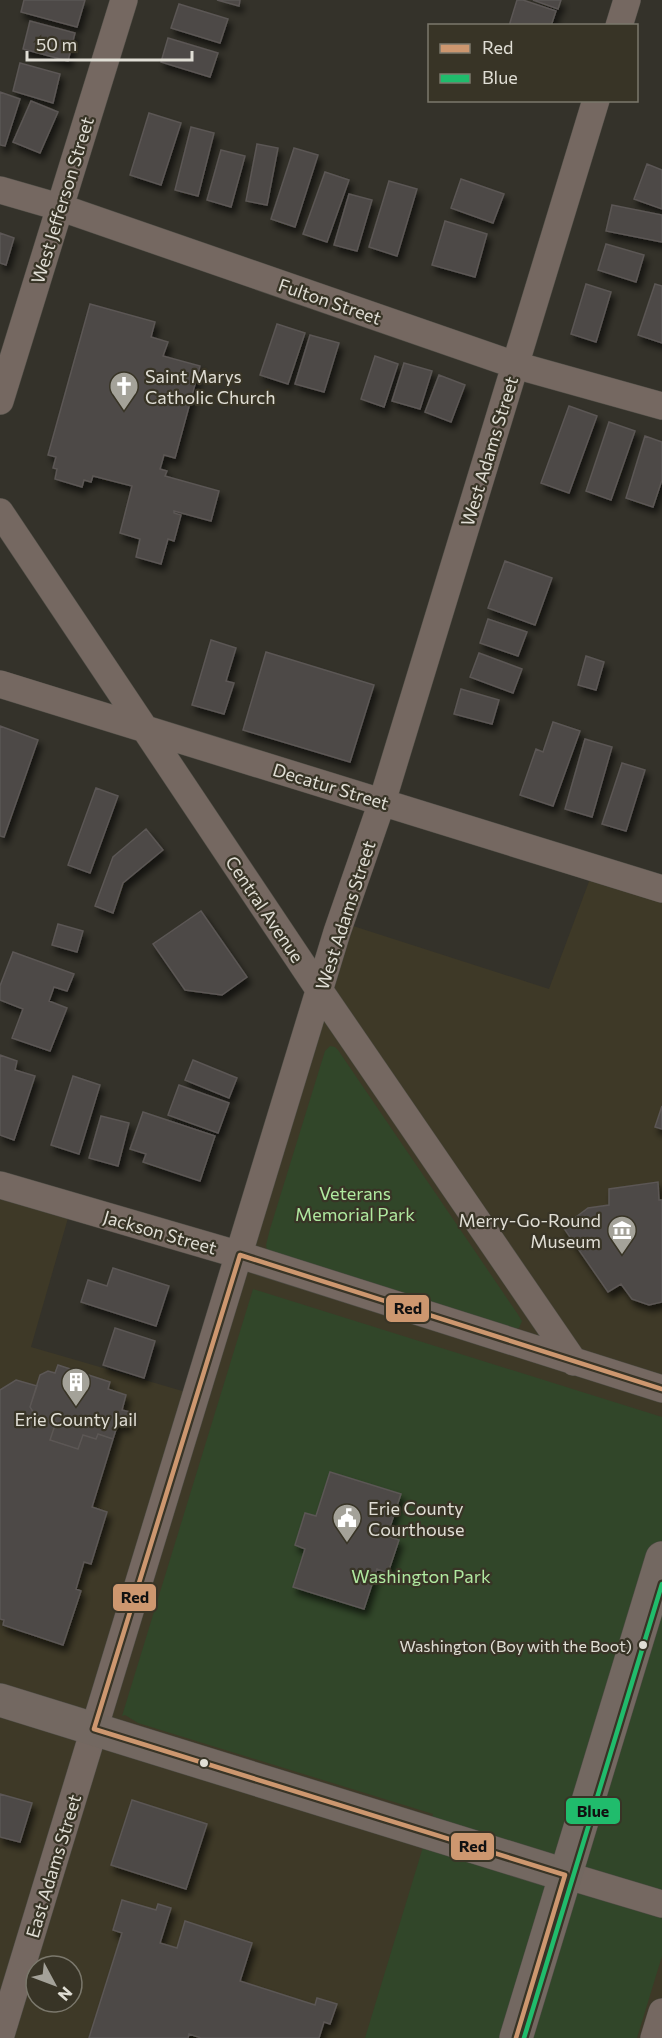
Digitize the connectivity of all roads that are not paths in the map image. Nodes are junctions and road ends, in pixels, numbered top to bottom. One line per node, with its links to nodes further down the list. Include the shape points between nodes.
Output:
1 (123, 0): 6 (street, West Jefferson Street)
2 (627, 0): 3 (street)
3 (620, 24)
4 (595, 102): 7 (street, West Adams Street)
5 (0, 190): 6 (street, Fulton Street)
6 (59, 207): 7 (street, Fulton Street); 8 (street, West Jefferson Street)
7 (515, 365): 9 (street, Fulton Street); 13 (street, West Adams Street)
8 (0, 401)
9 (662, 406)
10 (0, 512): 12 (street, Central Avenue)
11 (0, 684): 12 (street, Decatur Street)
12 (143, 728): 13 (street, Decatur Street); 15 (street, Central Avenue)
13 (382, 802): 14 (street, Decatur Street); 15 (street, West Adams Street)
14 (662, 889)
15 (320, 991): 17 (street, West Adams Street); 18 (street, Central Avenue)
16 (0, 1185): 17 (street, Jackson Street)
17 (240, 1255): 18 (street, Jackson Street); 22 (street, West Adams Street)
18 (574, 1362): 19 (street, Jackson Street)
19 (662, 1389)
20 (662, 1558): 23 (main road)
21 (0, 1700): 22 (main road)
22 (94, 1729): 23 (main road); 26 (street, East Adams Street)
23 (565, 1875): 24 (street); 27 (main road)
24 (662, 1904)
25 (662, 2012): 28 (street)
26 (0, 2038)
27 (516, 2038)
28 (654, 2038)

